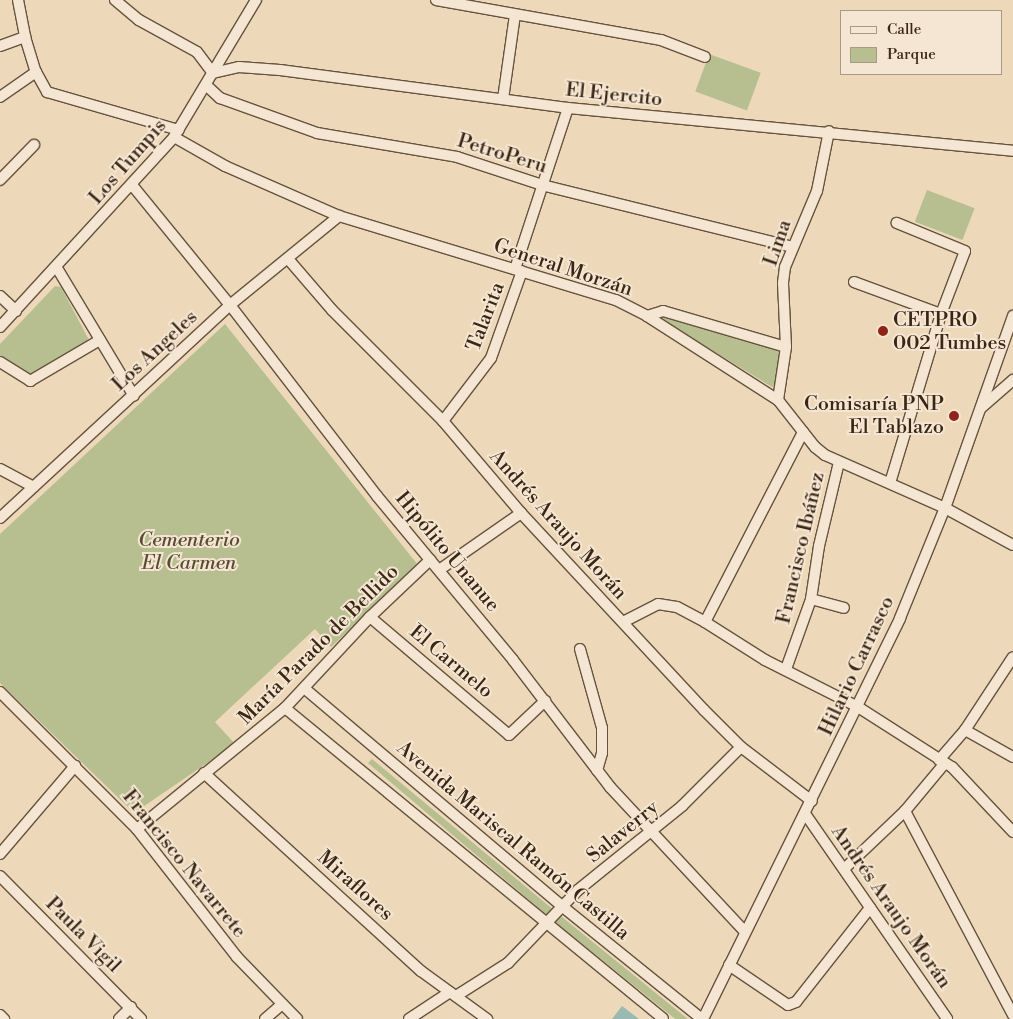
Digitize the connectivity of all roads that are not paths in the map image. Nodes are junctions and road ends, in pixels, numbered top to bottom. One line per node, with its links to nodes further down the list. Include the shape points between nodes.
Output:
1 (18, 0): 6 (street, General Morzán)
2 (115, 0): 10 (street, via 139,20 196,52)
3 (256, 0): 10 (street, Los Tumpis)
4 (436, 0): 5 (street)
5 (515, 15): 8 (street, via 661,40); 13 (street)
6 (25, 37): 7 (street); 9 (street, General Morzán)
7 (0, 46)
8 (705, 57)
9 (36, 72): 12 (street); 16 (street, General Morzán, via 47,92)
10 (213, 73): 11 (street, Los Tumpis); 13 (street, El Ejercito, via 239,67 280,70)
11 (207, 86): 16 (street, Los Tumpis); 22 (street, PetroPeru, via 220,98 311,131 457,157)
12 (0, 97)
13 (503, 99): 14 (street, El Ejercito)
14 (568, 108): 15 (street, El Ejercito); 22 (street, Talarita)
15 (829, 131): 18 (street, El Ejercito); 25 (street, Lima, via 817,191)
16 (177, 134): 21 (street, Los Tumpis); 23 (street, General Morzán, via 225,166)
17 (34, 145): 20 (street)
18 (1008, 150): 19 (street)
19 (1013, 161)
20 (0, 180)
21 (132, 185): 27 (street, Los Tumpis); 31 (street, Hipólito Unanue)
22 (542, 185): 25 (street, PetroPeru); 28 (street, Talarita)
23 (339, 216): 26 (street, Los Angeles); 28 (street, General Morzán)
24 (897, 223): 33 (street, via 964,251)
25 (792, 247): 38 (street, Lima, via 783,283)
26 (289, 260): 31 (street, Los Angeles); 44 (street, Andrés Araujo Morán, via 332,310)
27 (57, 268): 32 (street, Los Tumpis); 37 (street)
28 (519, 270): 34 (street, General Morzán, via 616,300); 44 (street, Talarita, via 491,358)
29 (854, 282): 33 (street)
30 (0, 296): 32 (street)
31 (230, 305): 41 (street, Los Angeles); 54 (street, Hipólito Unanue)
32 (16, 311): 36 (street, Los Tumpis)
33 (941, 314): 48 (street)
34 (648, 316): 38 (street, via 663,310); 42 (street, General Morzán)
35 (1013, 316): 43 (street, Hilario Carrasco)
36 (0, 327)
37 (100, 340): 39 (street, via 30,381); 41 (street)
38 (786, 347): 42 (street, Lima)
39 (0, 362)
40 (1013, 380): 43 (street)
41 (134, 396): 49 (street, Los Angeles)
42 (778, 400): 45 (street, General Morzán)
43 (980, 409): 50 (street, Hilario Carrasco)
44 (443, 421): 51 (street, Andrés Araujo Morán)
45 (804, 432): 46 (street, General Morzán, via 815,447); 60 (street)
46 (840, 462): 48 (street, General Morzán); 56 (street, Francisco Ibáñez, via 819,546)
47 (0, 468): 49 (street)
48 (890, 484): 50 (street, General Morzán)
49 (34, 487): 52 (street, Los Angeles)
50 (945, 508): 53 (street, General Morzán); 67 (street, Hilario Carrasco)
51 (521, 513): 55 (street); 59 (street, Andrés Araujo Morán)
52 (0, 518)
53 (1013, 545)
54 (430, 560): 55 (street, Hipólito Unanue); 58 (street, María Parado de Bellido)
55 (439, 570): 66 (street, Hipólito Unanue)
56 (811, 599): 57 (street); 63 (street, Francisco Ibáñez)
57 (844, 608)
58 (370, 617): 64 (street, María Parado de Bellido); 66 (street, El Carmelo, via 509,735)
59 (623, 622): 60 (street, via 658,604 677,607); 70 (street, Andrés Araujo Morán)
60 (705, 622): 63 (street, via 765,660)
61 (580, 649): 74 (street, via 602,728 602,753)
62 (1013, 657): 69 (street)
63 (786, 669): 67 (street)
64 (304, 688): 68 (street, María Parado de Bellido); 85 (street, Avenida Mariscal Ramón Castilla)
65 (2, 699): 73 (street, Francisco Navarrete)
66 (545, 701): 74 (street, Hipólito Unanue)
67 (858, 707): 72 (street); 76 (street, Hilario Carrasco)
68 (285, 708): 75 (street, María Parado de Bellido); 87 (street, Avenida Mariscal Ramón Castilla)
69 (965, 730): 71 (street); 72 (street)
70 (741, 747): 76 (street, Andrés Araujo Morán); 80 (street, Salaverry, via 682,806)
71 (1013, 757)
72 (942, 762): 77 (street); 81 (street)
73 (75, 766): 79 (street, Francisco Navarrete); 82 (street)
74 (597, 770): 80 (street, Hipólito Unanue)
75 (204, 773): 79 (street, María Parado de Bellido); 90 (street, Miraflores, via 420,971)
76 (812, 801): 78 (street, Hilario Carrasco)
77 (905, 811): 83 (street); 94 (street)
78 (806, 815): 83 (street, Andrés Araujo Morán); 88 (street, Hilario Carrasco)
79 (138, 829): 91 (street, Francisco Navarrete, via 233,951)
80 (650, 832): 85 (street, Salaverry, via 578,890); 88 (street, Hipólito Unanue)
81 (1013, 832)
82 (0, 854)
83 (844, 869): 86 (street, Andrés Araujo Morán)
84 (0, 876): 92 (street, Paula Vigil)
85 (562, 907): 87 (street, Salaverry); 103 (street, Avenida Mariscal Ramón Castilla)
86 (870, 908): 89 (street, via 796,1002 788,1005); 104 (street, Andrés Araujo Morán)
87 (546, 925): 90 (street, Salaverry, via 496,973); 102 (street, Avenida Mariscal Ramón Castilla)
88 (745, 932): 89 (street, Hilario Carrasco)
89 (729, 965): 103 (street, Hilario Carrasco)
90 (453, 994): 100 (street, Salaverry); 101 (street, Miraflores)
91 (281, 1005): 98 (street); 99 (street, Francisco Navarrete)
92 (131, 1007): 96 (street); 97 (street, Paula Vigil)
93 (0, 1015): 95 (street)
94 (1013, 1015)
95 (4, 1019)
96 (119, 1019)
97 (141, 1019)
98 (265, 1019)
99 (296, 1019)
100 (409, 1019)
101 (487, 1019)
102 (663, 1019)
103 (702, 1019)
104 (947, 1019)

